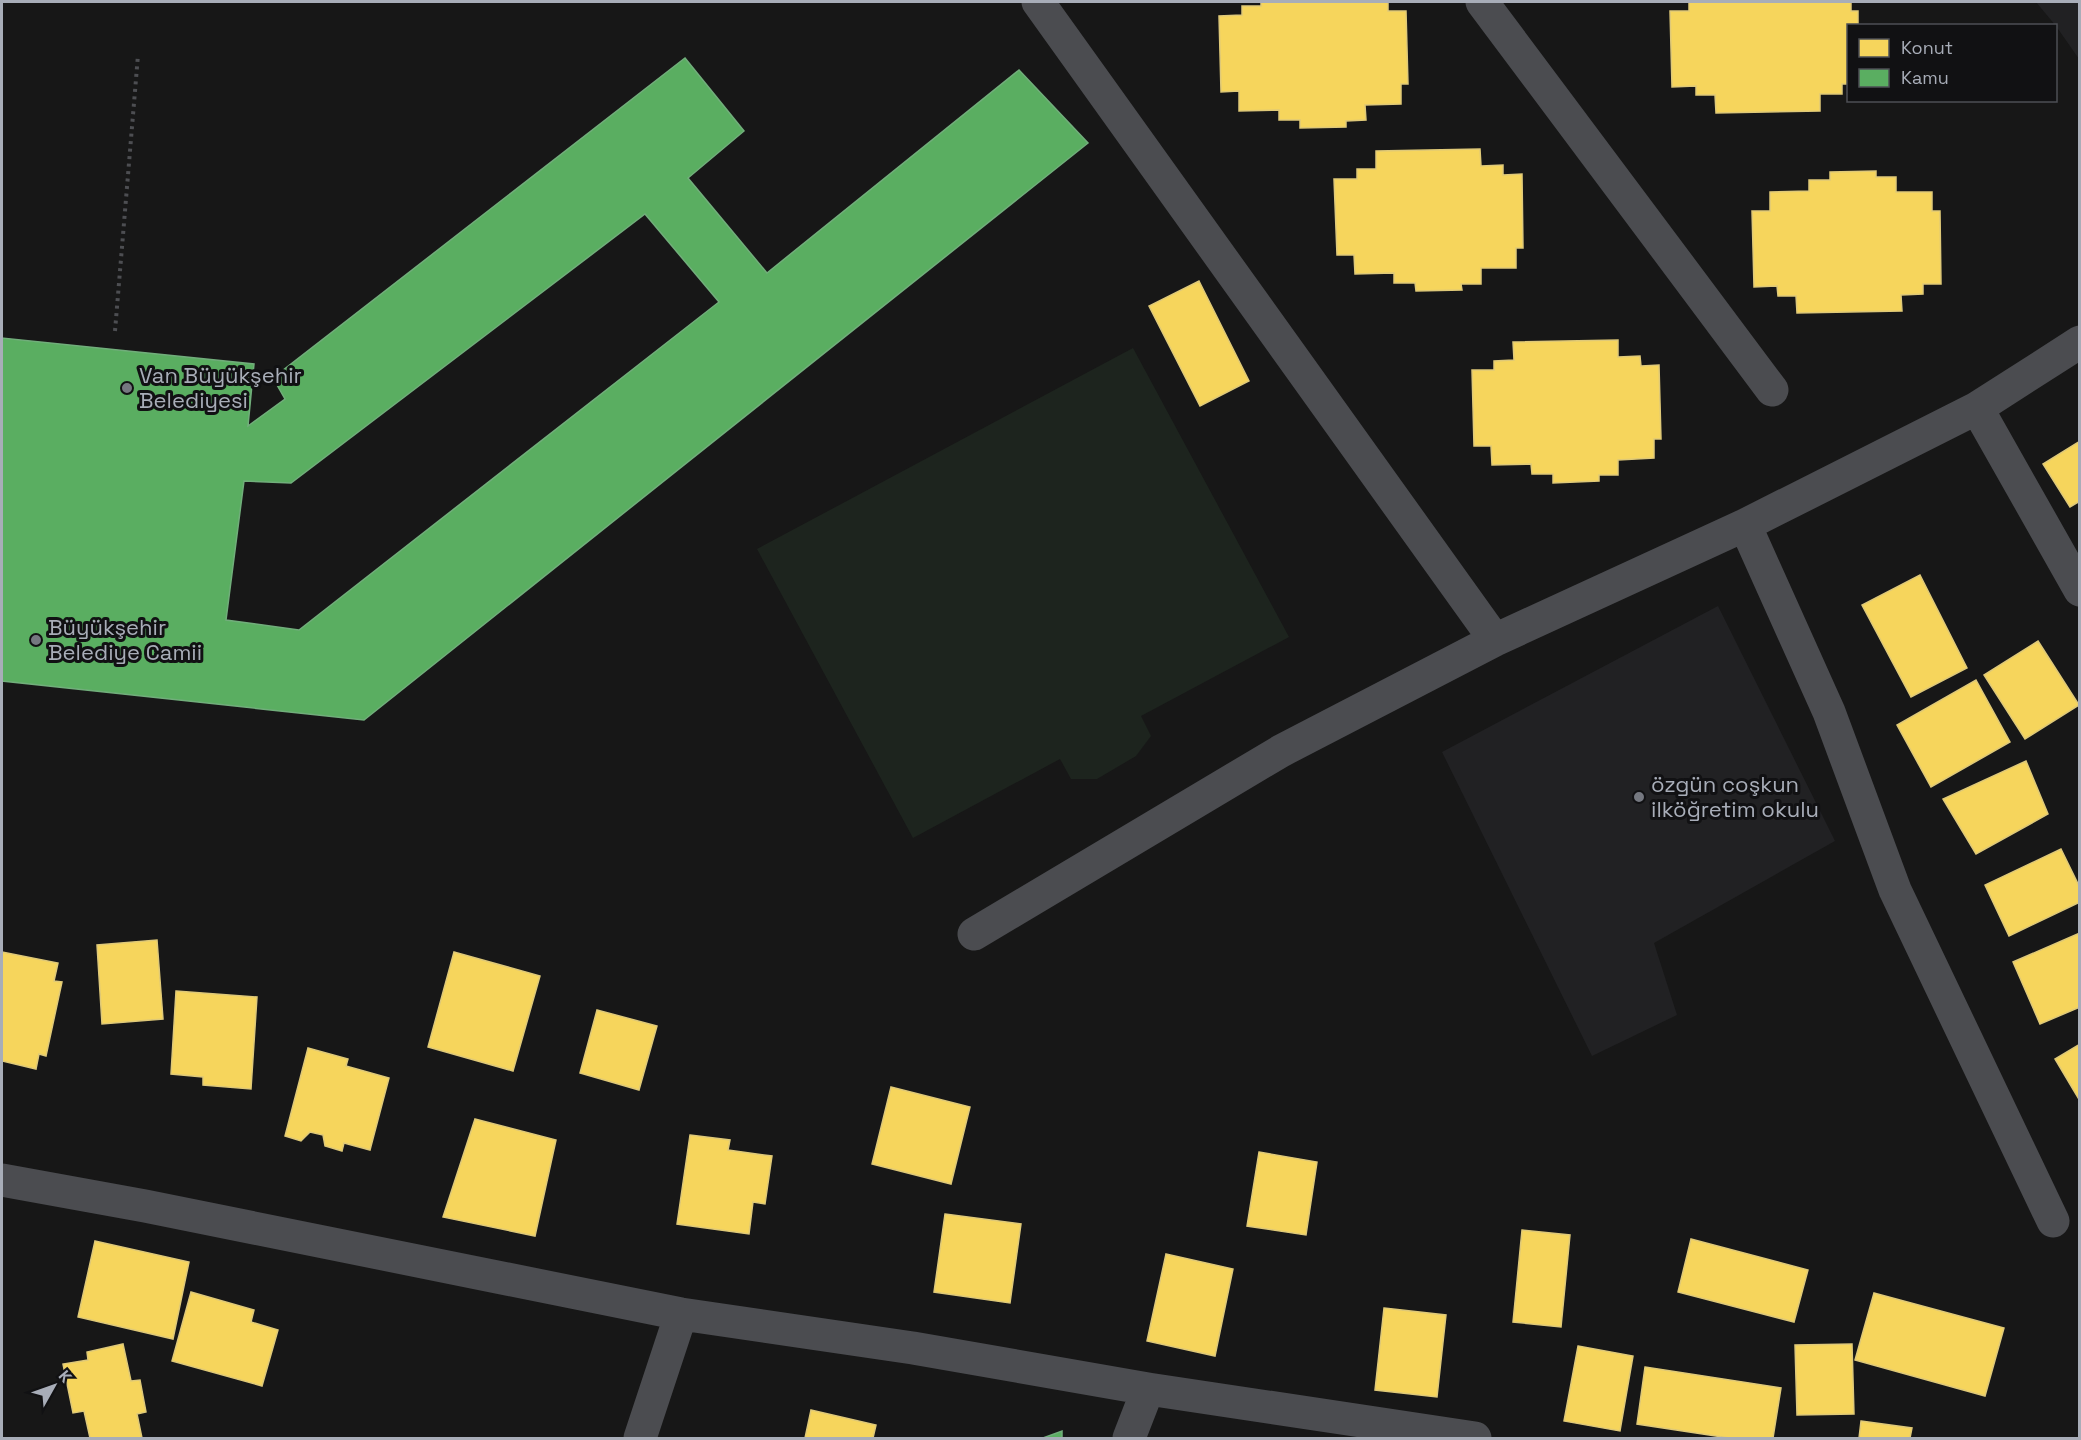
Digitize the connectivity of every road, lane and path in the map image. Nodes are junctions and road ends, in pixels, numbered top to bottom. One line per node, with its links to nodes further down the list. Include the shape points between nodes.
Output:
1 (1038, 2): 10 (street)
2 (1482, 2): 6 (street)
3 (138, 55): 4 (path)
4 (115, 331)
5 (2079, 342): 7 (street)
6 (1772, 390)
7 (1977, 408): 8 (street); 9 (street)
8 (1746, 525): 10 (street); 13 (street, via 1829,712 1895,890)
9 (2079, 590)
10 (1495, 640): 11 (street, via 1281,751)
11 (974, 934)
12 (2, 1180): 14 (street)
13 (2053, 1221)
14 (681, 1314): 15 (street, via 913,1348); 16 (street)
15 (1148, 1389): 17 (street); 18 (street)
16 (640, 1438)
17 (1129, 1438)
18 (1475, 1438)

